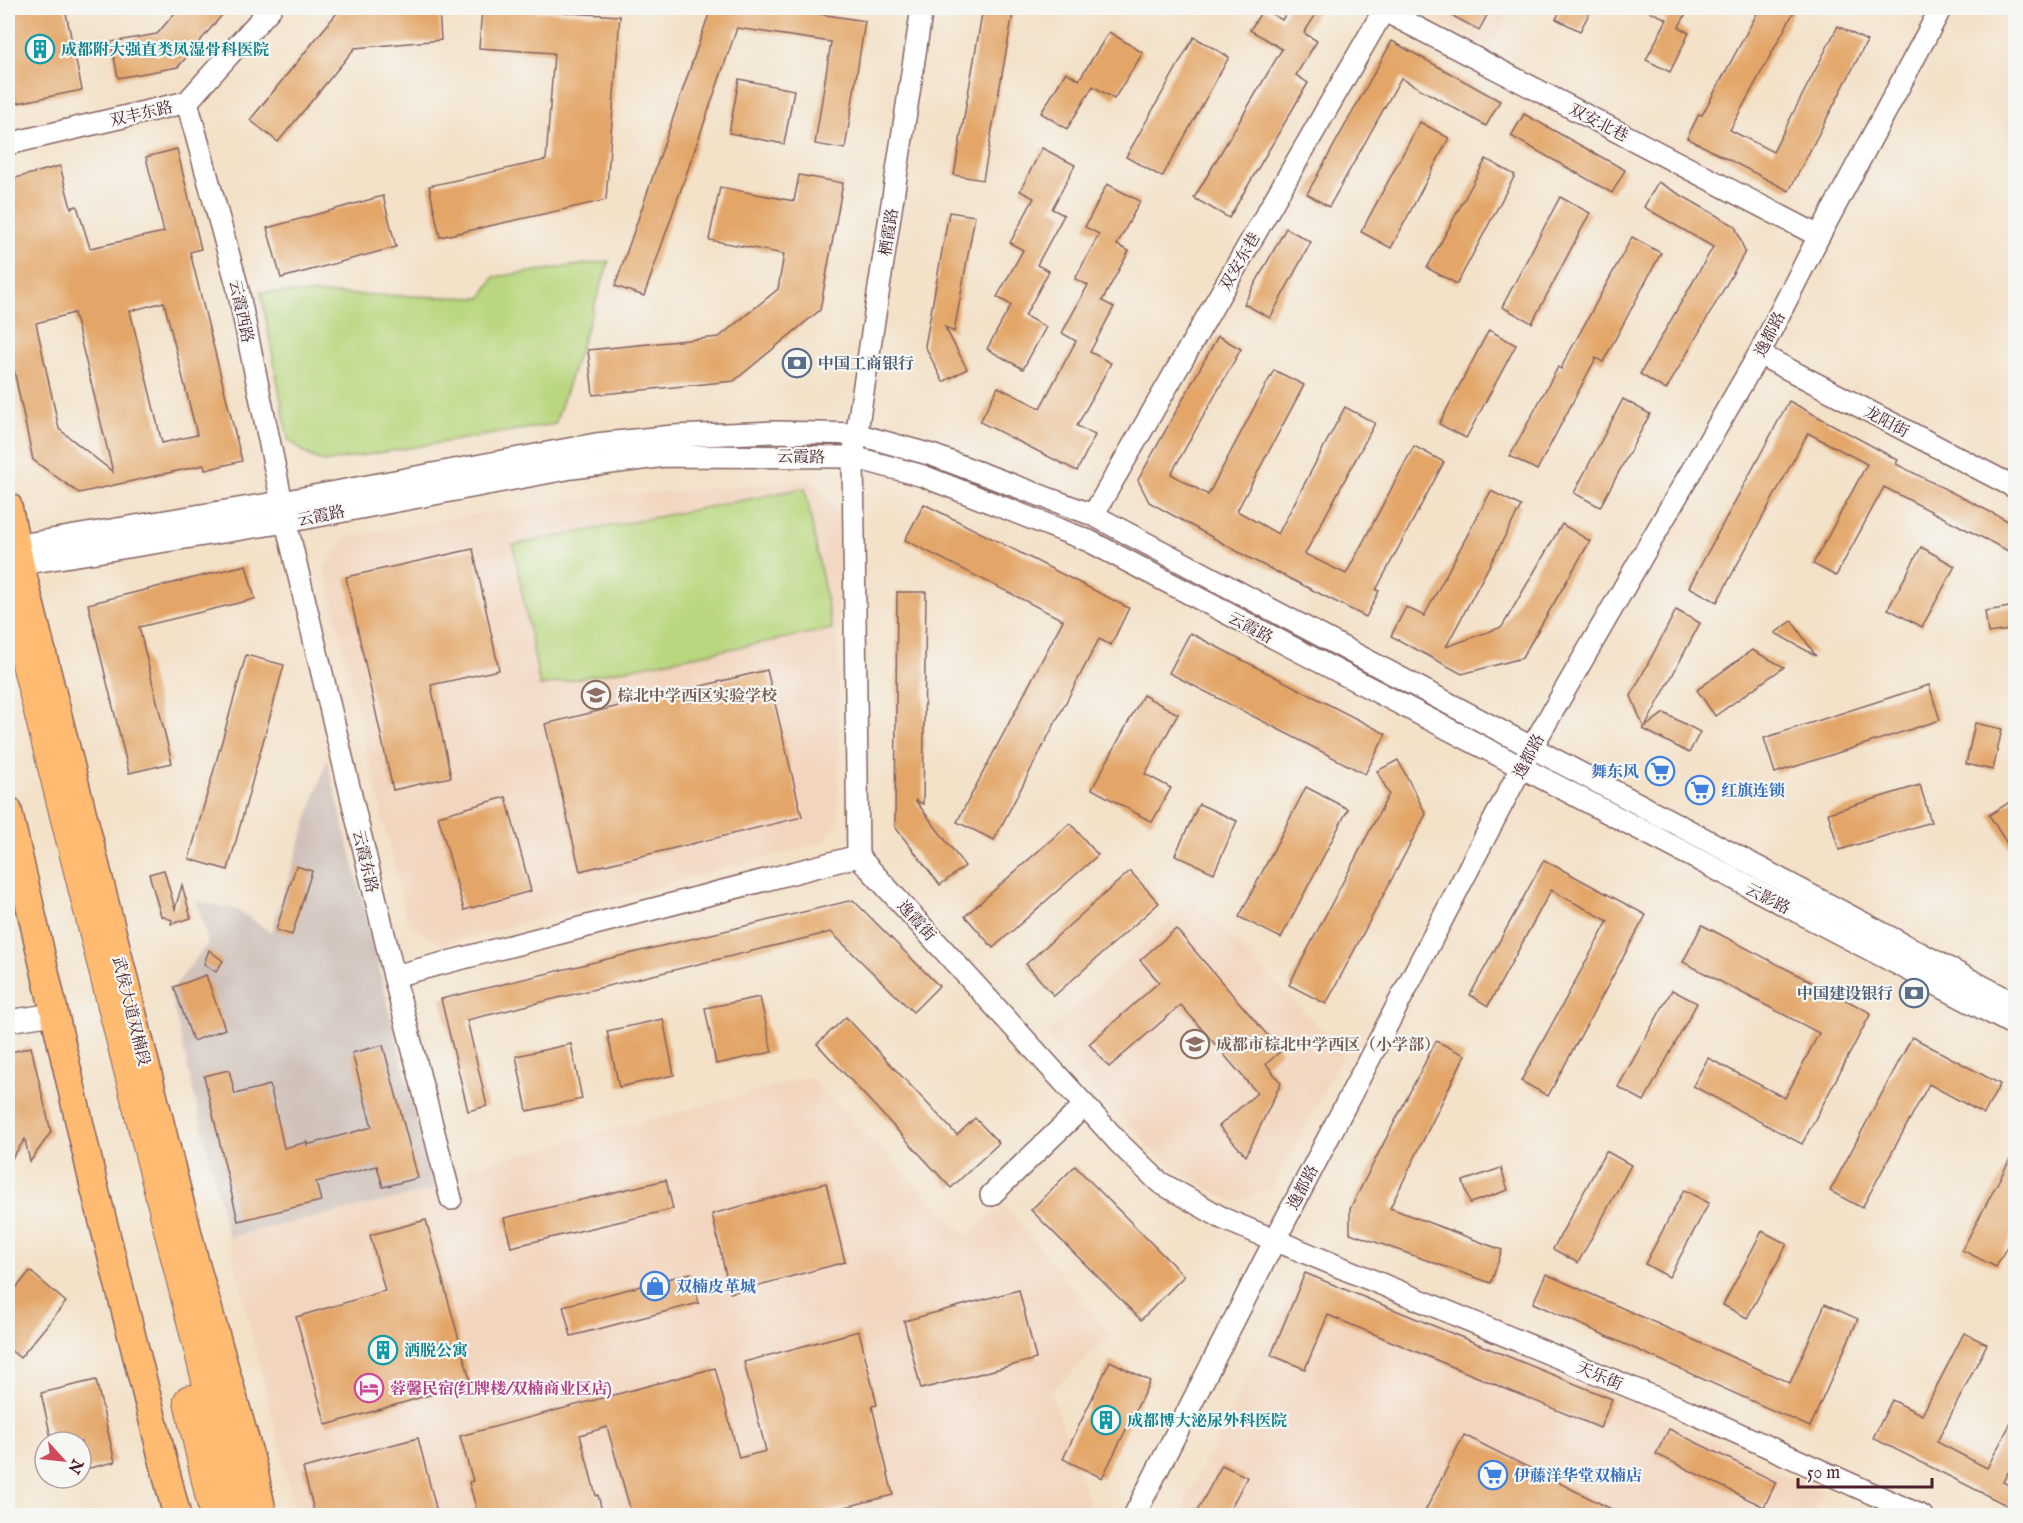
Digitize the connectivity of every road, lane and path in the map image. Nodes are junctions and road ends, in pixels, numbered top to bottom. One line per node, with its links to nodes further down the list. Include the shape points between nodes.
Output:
1 (271, 8): 5 (street, 双丰东路)
2 (922, 8): 9 (street, 栖霞路)
3 (1382, 8): 7 (street, 双安北巷); 14 (street, 双安东巷)
4 (1941, 8): 7 (street, 逸都路)
5 (187, 102): 6 (street, 双丰东路); 13 (street, 云霞西路, via 237,285)
6 (8, 144)
7 (1819, 236): 8 (street, 逸都路)
8 (1759, 354): 11 (street, 龙阳街); 17 (street, 逸都路)
9 (856, 434): 10 (street, 栖霞路); 13 (street, via 673,435 596,444); 14 (street, via 932,455)
10 (853, 457): 13 (street, 云霞路, via 665,456); 18 (street, 云霞路, via 923,476 1089,542); 20 (street)
11 (2016, 488)
12 (8, 506): 15 (main road, 武侯大道双楠段)
13 (284, 512): 15 (street, 云霞路); 21 (street, 云霞东路)
14 (1093, 515): 17 (street)
15 (12, 561): 32 (highway); 33 (main road, 武侯大道双楠段)
16 (8, 672): 31 (highway)
17 (1532, 747): 18 (street, 逸都路); 22 (street)
18 (1520, 769): 25 (street, 云影路); 29 (street, 逸都路)
19 (8, 810): 23 (main road)
20 (858, 856): 21 (street); 26 (street, 逸霞街)
21 (394, 976): 28 (street, 云霞东路)
22 (2016, 1004)
23 (54, 1014): 24 (street); 30 (main road)
24 (8, 1021)
25 (2016, 1026)
26 (1085, 1105): 27 (street); 29 (street, 逸霞街, via 1159,1182 1224,1219)
27 (991, 1195)
28 (451, 1199)
29 (1275, 1240): 34 (street, 逸都路); 35 (street, 天乐街, via 1695,1414)
30 (177, 1515)
31 (216, 1515)
32 (242, 1515)
33 (263, 1515)
34 (1134, 1515)
35 (1922, 1515)

